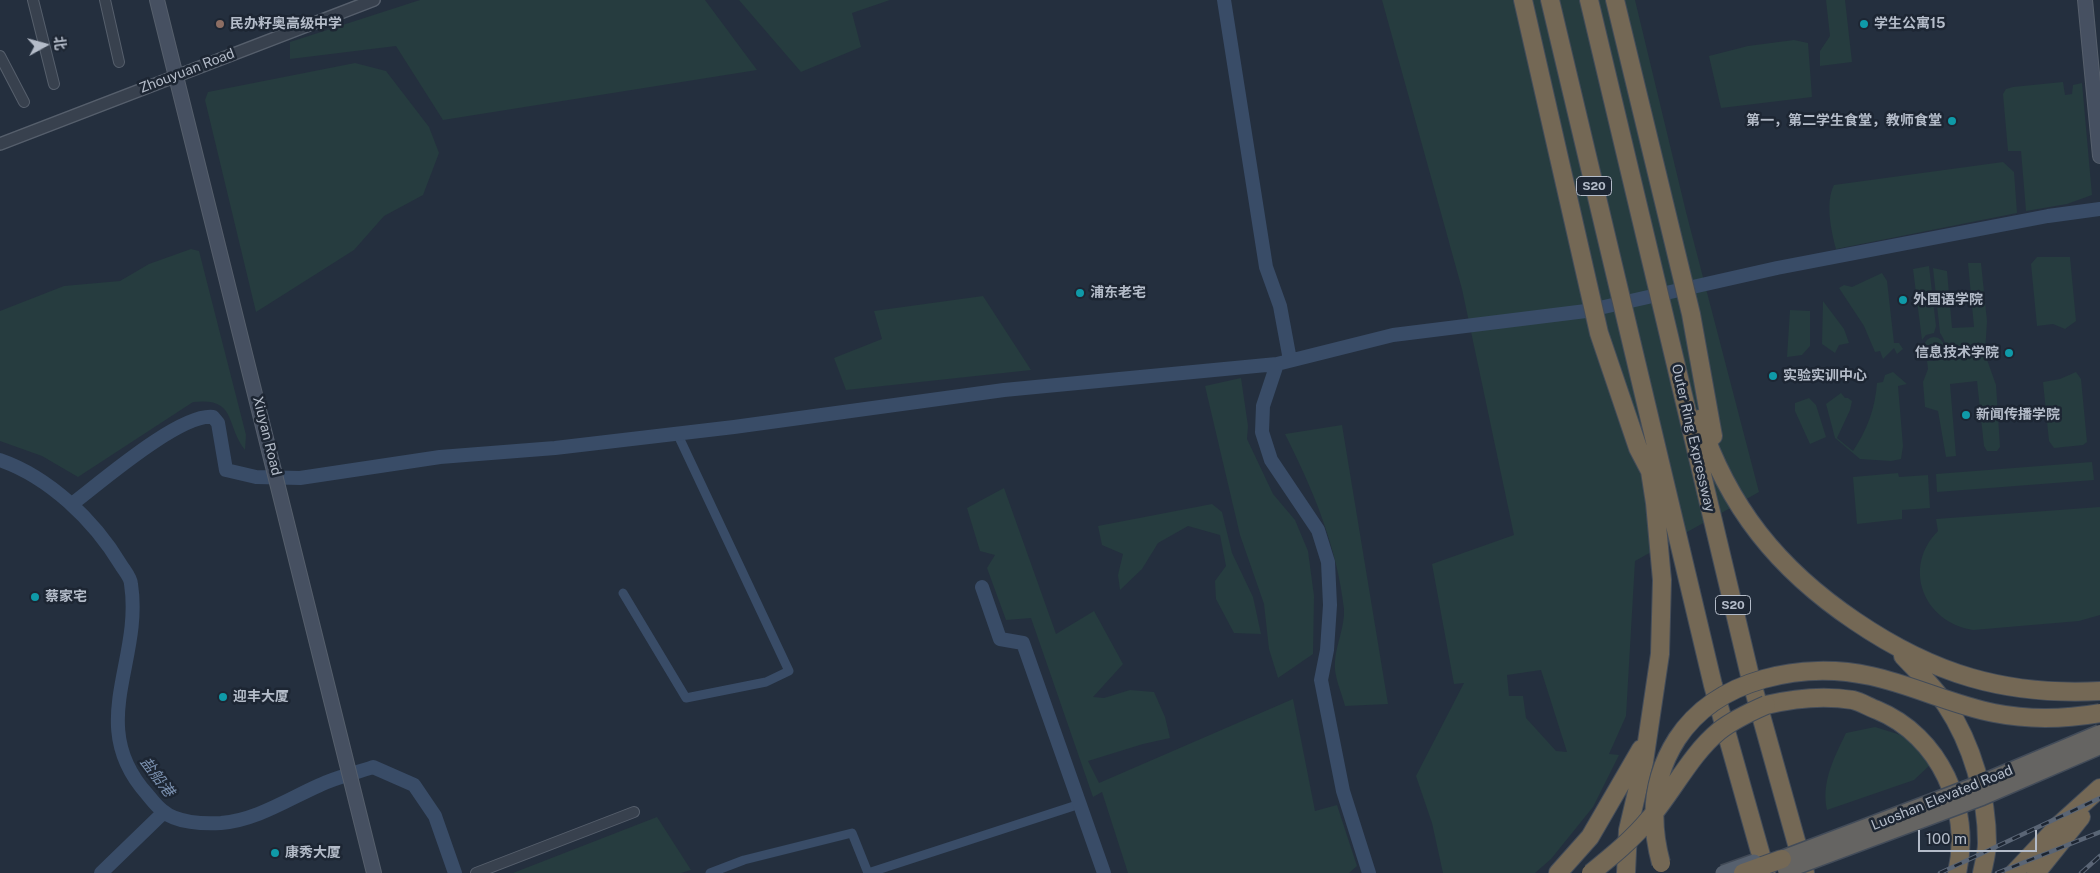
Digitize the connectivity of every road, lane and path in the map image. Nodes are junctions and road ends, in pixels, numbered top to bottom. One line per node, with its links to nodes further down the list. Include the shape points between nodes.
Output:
1 (33, 0): 13 (street)
2 (105, 0): 11 (street)
3 (157, 0): 12 (main road, Xiuyan Road)
4 (374, 0): 12 (street, Zhouyuan Road)
5 (1523, 0): 20 (highway, via 1599,333 1638,448)
6 (1550, 0): 18 (highway, S20)
7 (1589, 0): 17 (highway, Outer Ring Expressway / S20)
8 (1616, 0): 19 (highway, via 1691,314 1713,430)
9 (2085, 0): 16 (main road)
10 (0, 56): 14 (street)
11 (120, 62)
12 (176, 76): 15 (street, Zhouyuan Road); 35 (main road, Xiuyan Road)
13 (54, 84)
14 (24, 102)
15 (0, 144)
16 (2100, 156)
17 (1679, 378): 19 (highway, via 1692,393); 42 (highway, Outer Ring Expressway / S20, via 1750,676)
18 (1656, 446): 20 (highway); 41 (highway, S20, via 1713,686)
19 (1713, 458): 21 (highway, via 1747,519 1780,560 1819,595)
20 (1650, 471): 26 (highway, via 1659,539 1662,620 1656,686)
21 (1883, 640): 22 (highway, via 1948,672 1995,685 2049,692); 44 (highway, bridge, via 1921,675 1958,726 1976,773 1985,812 1987,845)
22 (2100, 690)
23 (2100, 713): 32 (highway, bridge, via 2038,718 1996,713 1887,680 1838,671 1790,673 1749,684 1723,696 1700,713 1681,733 1665,760 1656,786 1653,816)
24 (2100, 727): 39 (main road, bridge, via 1976,780)
25 (2100, 733): 33 (highway, Luoshan Elevated Road, bridge)
26 (1645, 742): 36 (highway, via 1590,837); 38 (highway, via 1644,762 1626,844)
27 (2100, 746): 33 (highway, Luoshan Elevated Road, bridge, via 1982,797)
28 (2100, 751): 33 (main road, via 1987,800)
29 (2100, 788): 45 (highway)
30 (2100, 795): 46 (highway)
31 (634, 812): 34 (street)
32 (1664, 868)
33 (1784, 869): 40 (highway, bridge)
34 (480, 872)
35 (374, 873)
36 (1558, 873)
37 (1591, 873): 43 (highway, bridge, via 1649,820 1718,732 1766,704 1793,698 1822,697 1854,700 1885,713 1909,728 1930,750 1948,777 1957,806 1961,835)
38 (1626, 873)
39 (1723, 873)
40 (1743, 873)
41 (1766, 873)
42 (1805, 873)
43 (1957, 873)
44 (1982, 873)
45 (2014, 873)
46 (2036, 873)

